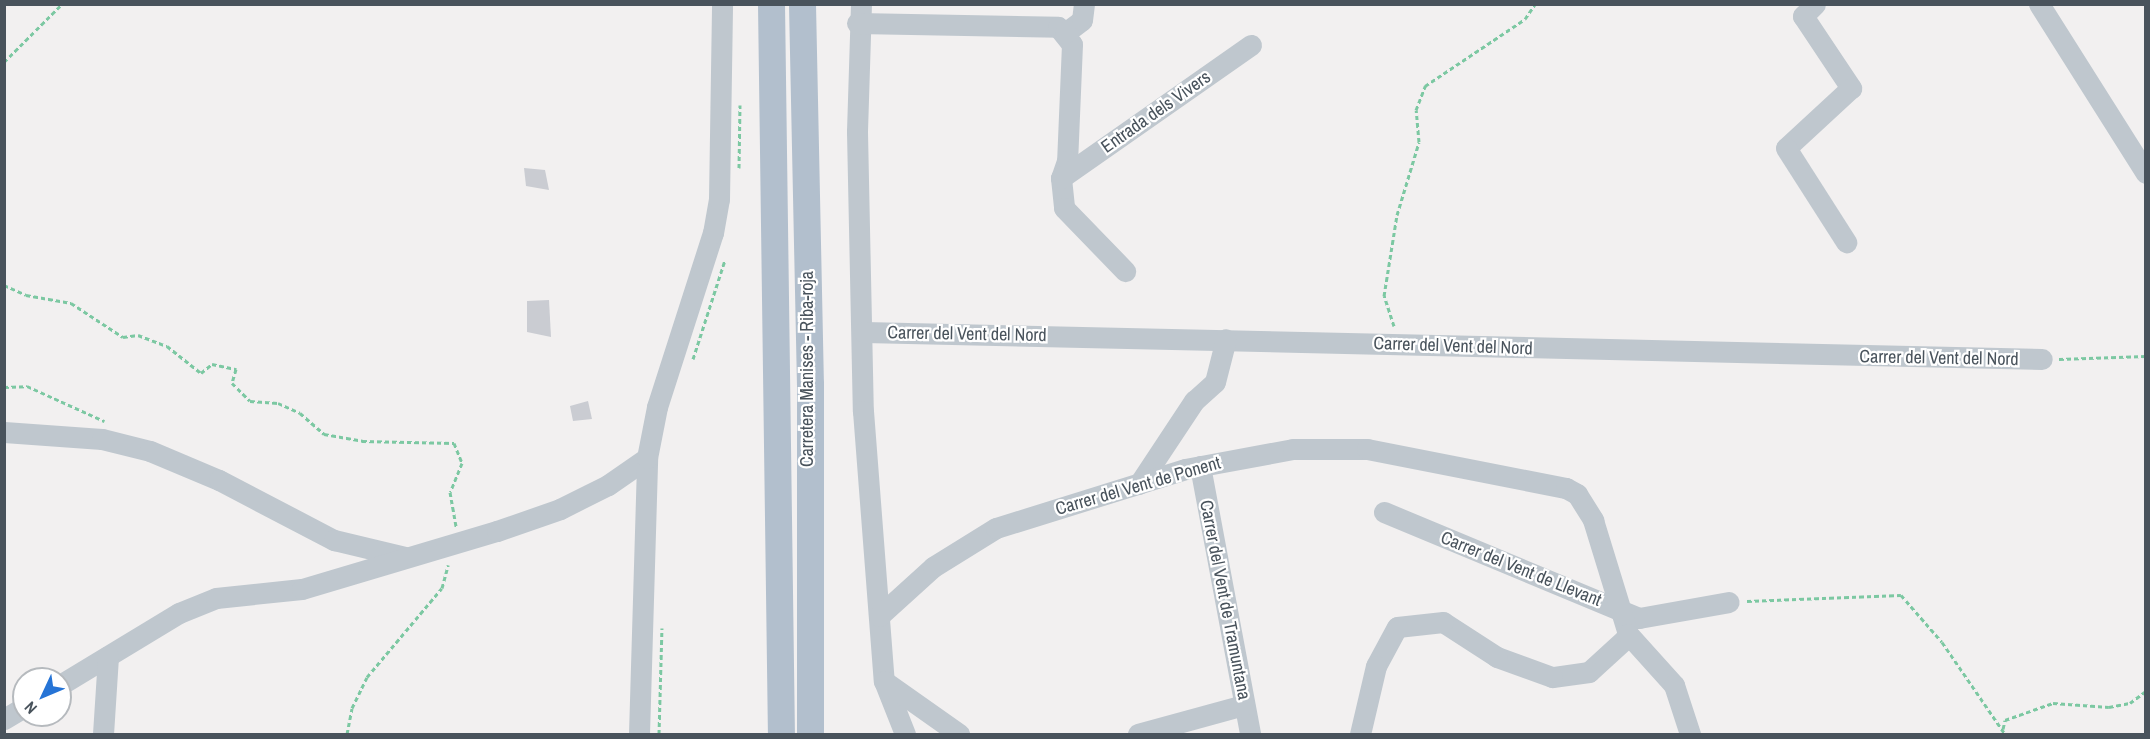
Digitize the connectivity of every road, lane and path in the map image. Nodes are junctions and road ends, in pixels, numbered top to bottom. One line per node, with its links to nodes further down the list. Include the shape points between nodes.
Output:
1 (62, 4): 12 (path)
2 (722, 4): 30 (street, via 719,199 713,233 657,407)
3 (771, 4): 51 (main road, Carretera Manises - Riba-roja)
4 (802, 4): 52 (main road, Carretera Manises - Riba-roja, via 810,384)
5 (1084, 4): 10 (street, via 1082,20)
6 (1535, 4): 23 (path, via 1525,19 1425,86 1416,110 1419,142 1397,215 1384,296)
7 (1815, 4): 17 (street, via 1803,16 1851,88 1786,148)
8 (2039, 4): 14 (street)
9 (859, 14): 10 (street, via 1049,24); 21 (street)
10 (1065, 33): 16 (street, via 1072,44 1068,161)
11 (1251, 45): 16 (street, Entrada dels Vivers)
12 (4, 62)
13 (740, 100): 15 (path)
14 (2145, 173)
15 (738, 176)
16 (1061, 178): 19 (street, via 1064,207)
17 (1846, 242)
18 (728, 248): 26 (path)
19 (1125, 271)
20 (4, 285): 34 (path, via 26,295 71,303 123,337 138,335 167,346 201,373 212,364 236,369 232,383 250,401 278,403 300,414 324,434 362,441 454,443 462,463 450,492)
21 (864, 332): 22 (street, Carrer del Vent del Nord); 38 (street, via 863,411)
22 (1226, 339): 23 (street, Carrer del Vent del Nord); 32 (street, via 1215,382 1194,401)
23 (1401, 344): 25 (street, Carrer del Vent del Nord)
24 (2145, 356): 25 (path)
25 (2042, 359)
26 (691, 364)
27 (4, 387): 28 (path, via 27,386)
28 (112, 425)
29 (4, 432): 35 (street, via 102,439 150,450 229,484 334,540)
30 (647, 458): 34 (street, via 608,485 560,509); 49 (street)
31 (1200, 466): 32 (street, Carrer del Vent de Ponent); 37 (street, Carrer del Vent de Ponent, via 1293,449 1367,448 1566,488 1577,495 1593,520); 45 (street, Carrer del Vent de Tramuntana)
32 (1139, 484): 38 (street, Carrer del Vent de Ponent, via 996,528 933,567)
33 (1384, 512): 37 (street, Carrer del Vent de Llevant)
34 (455, 543): 35 (street); 48 (path, via 442,588 367,677 352,708)
35 (405, 557): 41 (street, via 302,589 216,598 179,613)
36 (1729, 602): 37 (street, via 1639,618); 46 (path, via 1901,596 1942,642)
37 (1617, 608): 40 (street, Carrer del Vent de Llevant)
38 (879, 616): 43 (street)
39 (662, 624): 50 (path)
40 (1628, 634): 57 (street, via 1589,672 1552,677 1497,657 1443,622 1397,627 1376,666); 58 (street, Carrer del Vent de Llevant, via 1674,685)
41 (108, 656): 42 (street); 47 (street)
42 (72, 678)
43 (884, 681): 53 (street); 54 (street)
44 (2145, 691): 46 (path, via 2130,703 2109,707 2053,703 2005,720)
45 (1244, 705): 55 (street); 56 (street, Carrer del Vent de Tramuntana)
46 (2003, 729): 59 (path)
47 (103, 735)
48 (347, 735)
49 (639, 735)
50 (659, 735)
51 (782, 735)
52 (810, 735)
53 (905, 735)
54 (958, 735)
55 (1138, 735)
56 (1250, 735)
57 (1360, 735)
58 (1690, 735)
59 (2005, 735)

